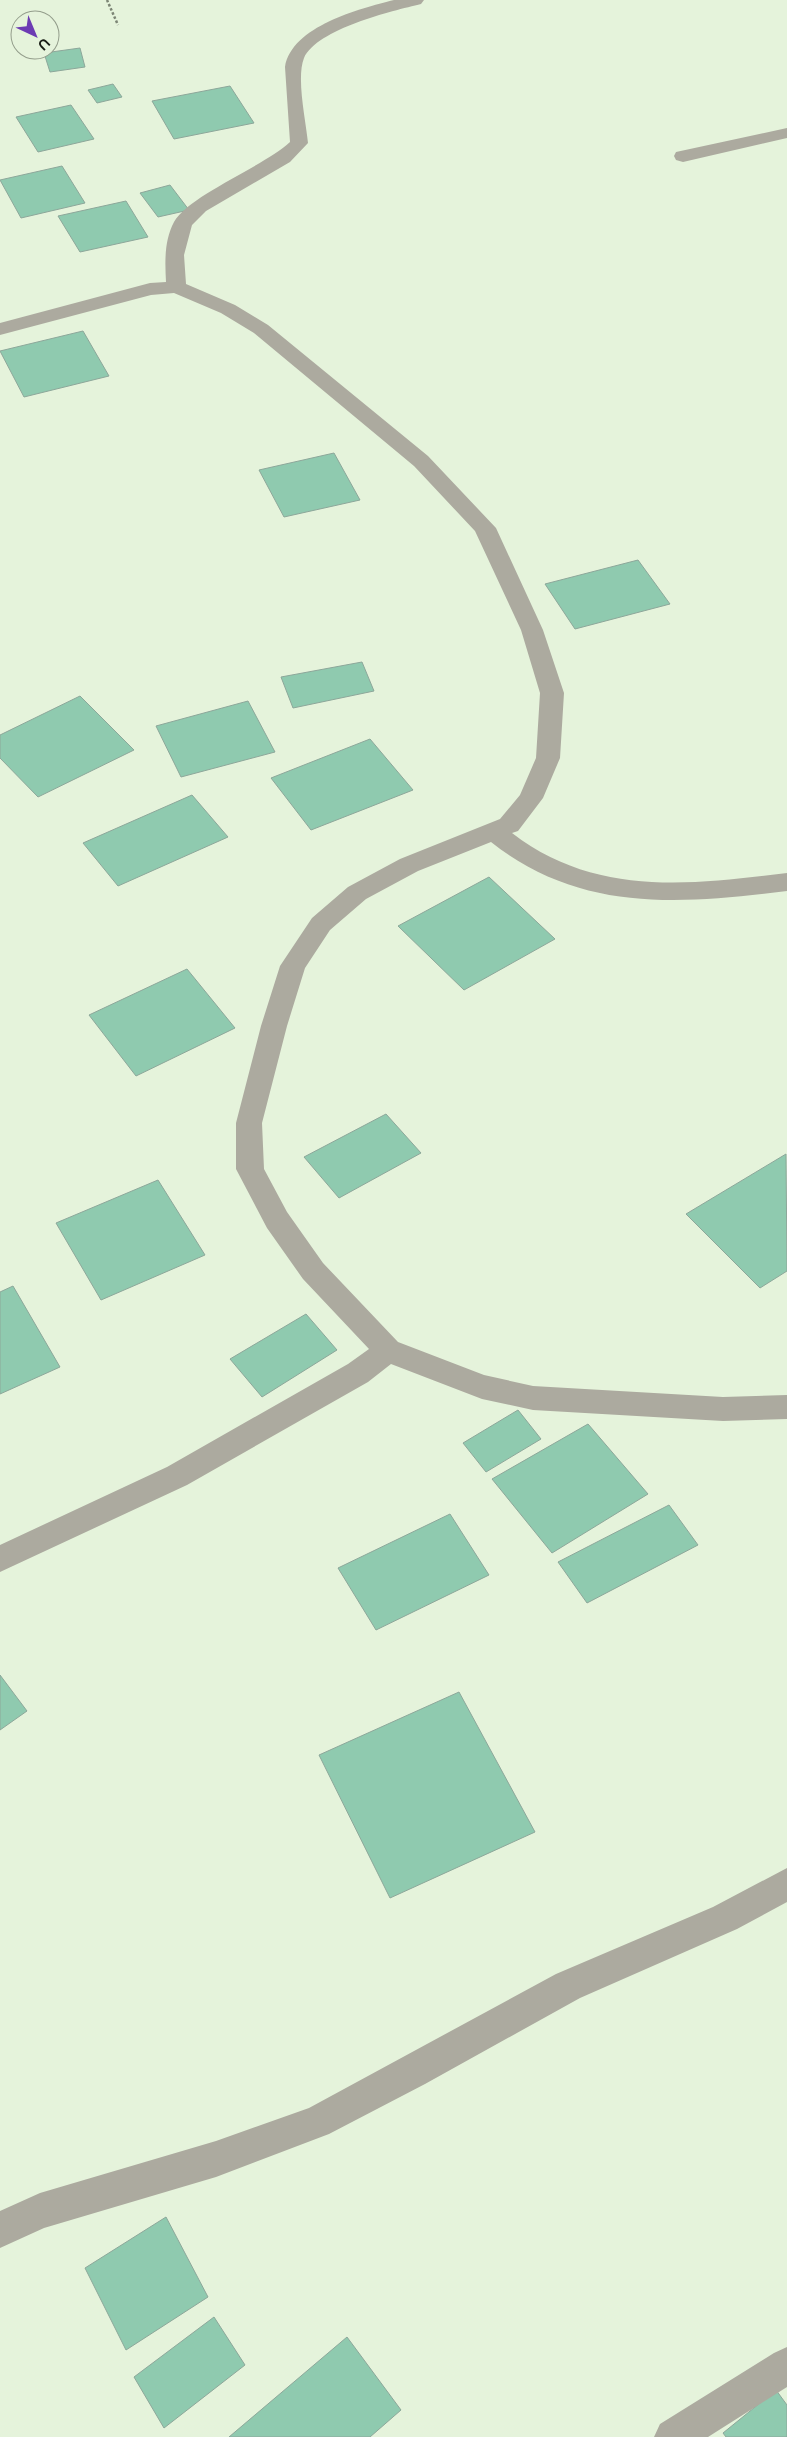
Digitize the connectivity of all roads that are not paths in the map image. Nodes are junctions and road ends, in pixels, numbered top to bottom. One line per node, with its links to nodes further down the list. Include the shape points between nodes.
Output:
1 (415, 0): 4 (street, via 325,30 305,45 295,59 299,143 283,158 200,207 183,223 174,255)
2 (787, 133): 3 (street)
3 (682, 156)
4 (176, 288): 5 (street, via 150,289); 6 (street, via 228,309 261,329 421,461 485,528 532,630 552,693 548,758 531,798 509,825)
5 (0, 329)
6 (493, 831): 7 (street, via 526,856 564,875 608,888 651,893 698,892); 8 (street, via 409,865 357,893 321,924 294,966 248,1123 250,1170 277,1220 313,1271)
7 (787, 882)
8 (388, 1350): 9 (street, via 482,1387 532,1398 723,1409); 10 (street, via 358,1373 177,1476)
9 (787, 1407)
10 (0, 1559)
11 (787, 1884): 12 (street, via 725,1918 568,1986 317,2122 216,2159 40,2211)
12 (0, 2230)
13 (787, 2366): 14 (street)
14 (673, 2437)

